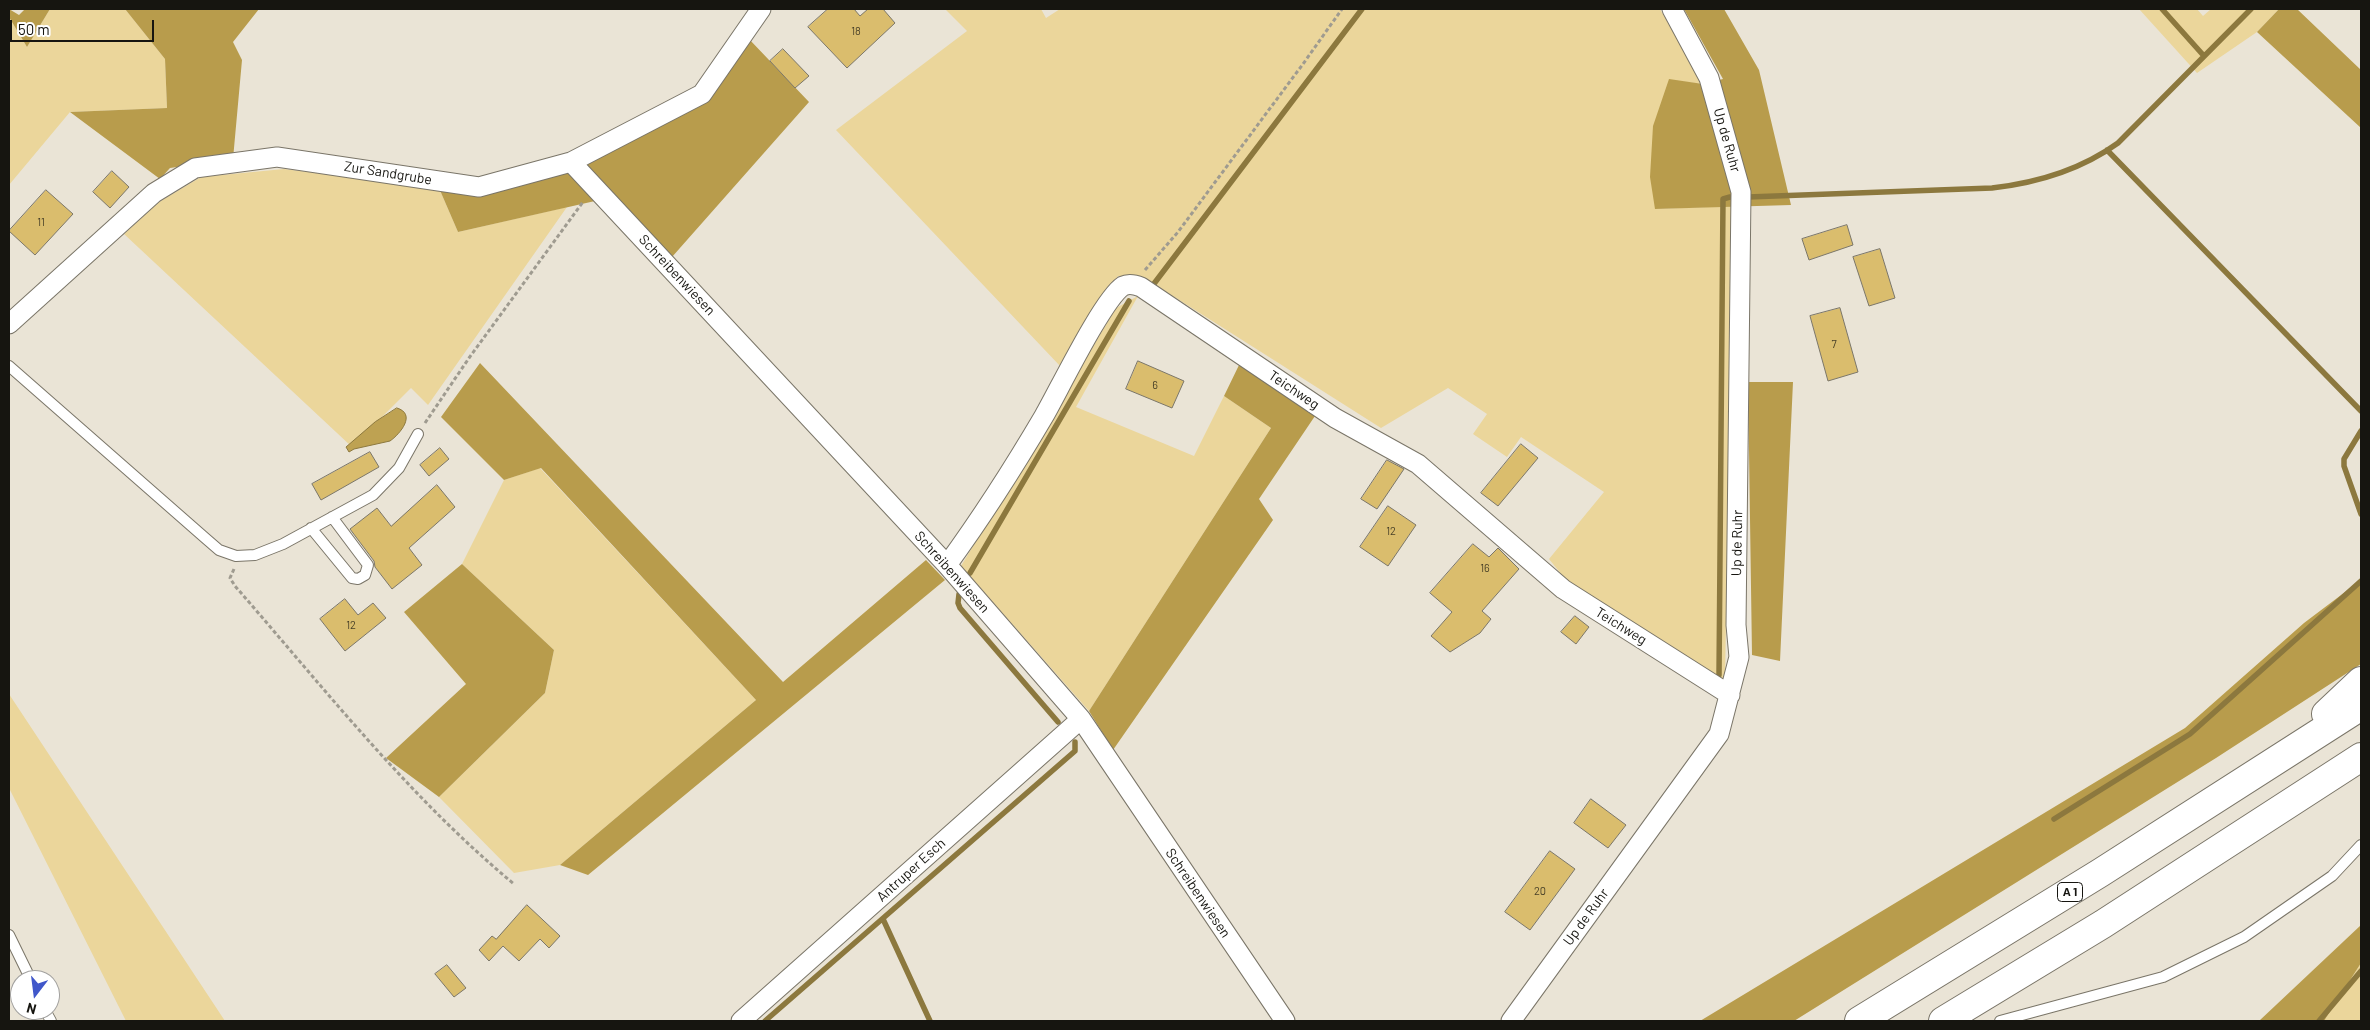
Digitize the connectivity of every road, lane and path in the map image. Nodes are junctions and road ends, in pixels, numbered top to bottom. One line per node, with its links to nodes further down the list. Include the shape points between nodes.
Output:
1 (761, 9): 4 (street, Zur Sandgrube, via 702,94)
2 (1342, 9): 6 (path, via 1184,224)
3 (1672, 9): 15 (street, Up de Ruhr, via 1709,78 1741,192 1736,625 1739,657)
4 (571, 162): 5 (street, Schreibenwiesen); 7 (street, Zur Sandgrube, via 479,187 278,157 195,168 154,193)
5 (594, 187): 9 (path); 13 (street, Schreibenwiesen)
6 (1133, 284): 13 (street, via 1124,286 1108,302 988,510); 15 (street, Teichweg, via 1335,418 1418,464 1563,589)
7 (9, 324)
8 (9, 366): 12 (lane, via 219,550 236,556)
9 (418, 434): 10 (lane, via 399,468 373,495)
10 (332, 517): 11 (lane); 11 (lane, via 368,565 365,575 358,579 352,578)
11 (311, 528): 12 (lane, via 283,544)
12 (249, 555): 21 (path, via 235,567 230,578 235,586 412,789)
13 (947, 565): 17 (street, Schreibenwiesen)
14 (2361, 681): 19 (highway)
15 (1730, 695): 26 (street, Up de Ruhr, via 1719,734)
16 (2361, 706): 19 (highway, A 1)
17 (1081, 719): 24 (street, Antruper Esch); 25 (street, Schreibenwiesen)
18 (2361, 757): 28 (highway, via 2103,924)
19 (2279, 760): 27 (highway, A 1)
20 (2361, 845): 29 (lane, via 2332,876 2244,937 2171,973)
21 (514, 884)
22 (9, 935): 23 (lane)
23 (26, 970)
24 (741, 1021)
25 (1285, 1021)
26 (1511, 1021)
27 (1859, 1021)
28 (1943, 1021)
29 (2000, 1021)

